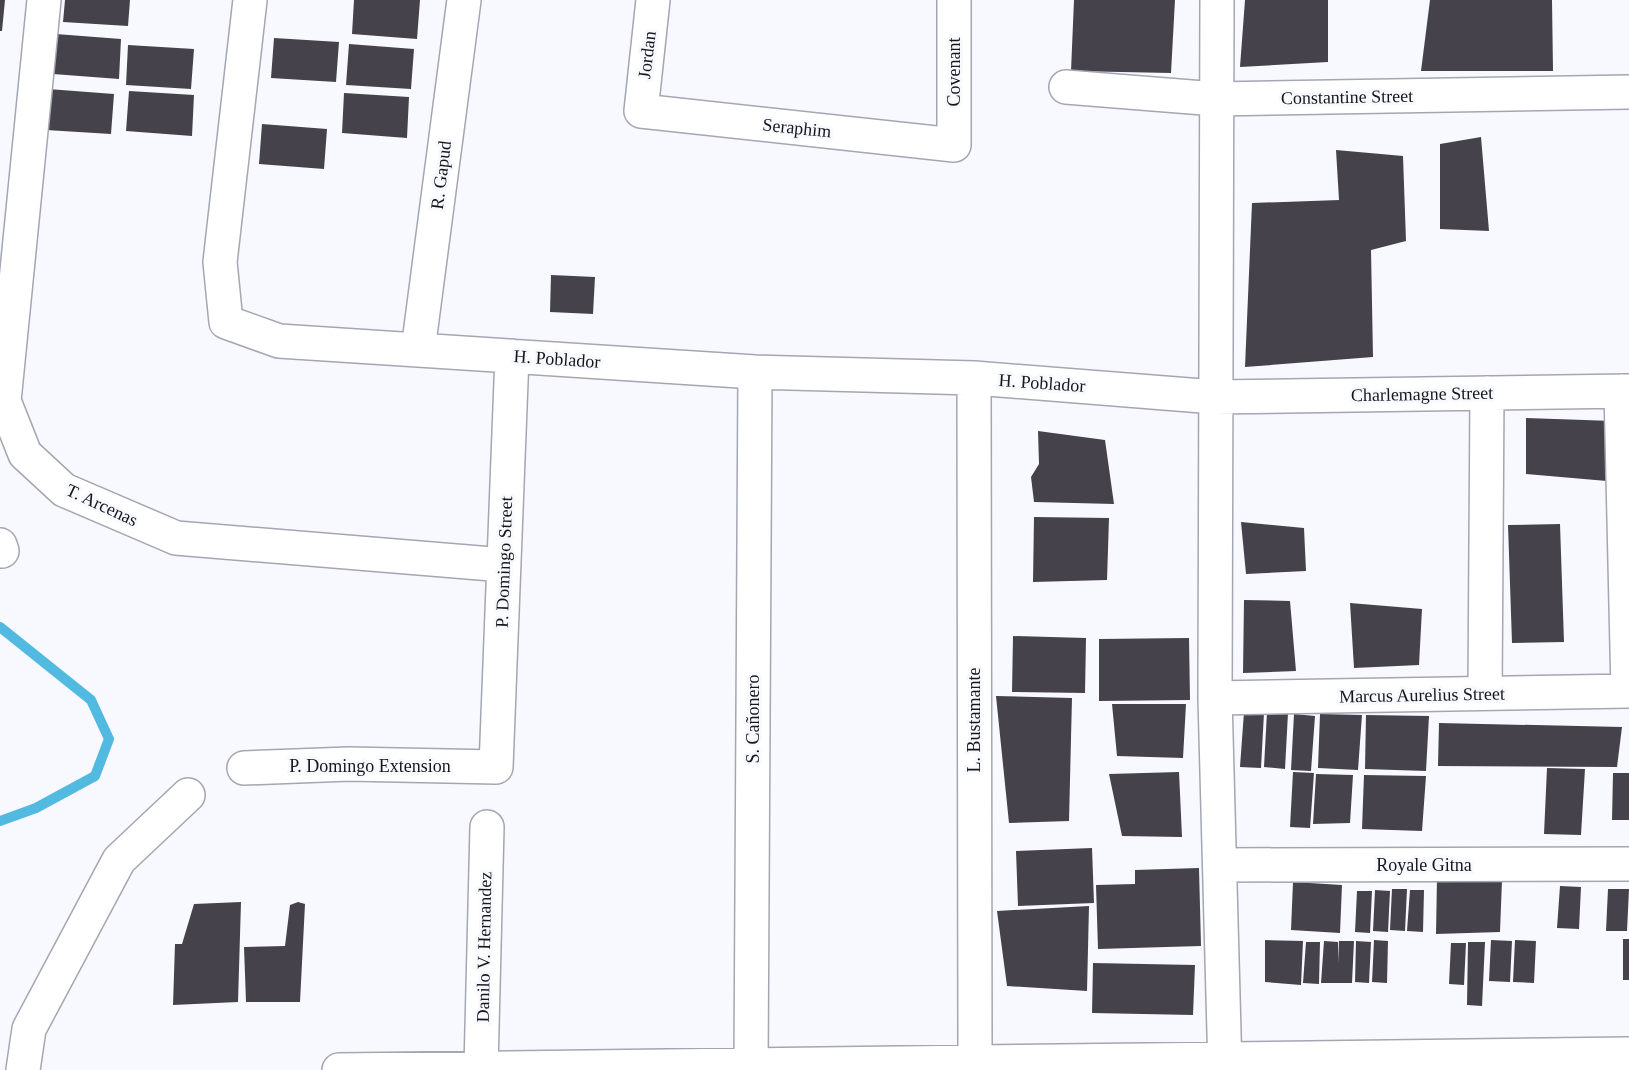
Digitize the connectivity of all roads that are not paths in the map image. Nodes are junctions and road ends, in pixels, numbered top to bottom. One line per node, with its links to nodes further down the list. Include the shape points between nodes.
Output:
1 (44, 0): 19 (street, T. Arcenas)
2 (249, 0): 12 (street, H. Poblador, via 220,262 226,322 279,341)
3 (464, 0): 12 (street, R. Gapud)
4 (653, 0): 10 (street, Jordan)
5 (954, 0): 11 (street, Covenant)
6 (1217, 0): 9 (street)
7 (1066, 87): 9 (street, Constantine Street)
8 (1629, 92): 9 (street, Constantine Street)
9 (1216, 99): 18 (street)
10 (641, 111): 11 (street, Seraphim)
11 (954, 145)
12 (418, 350): 13 (street, H. Poblador)
13 (512, 356): 14 (street, H. Poblador); 20 (street, P. Domingo Street)
14 (755, 372): 15 (street, H. Poblador); 34 (street, S. Cañonero)
15 (974, 378): 18 (street, H. Poblador); 32 (street, L. Bustamante)
16 (1625, 391): 17 (street, Charlemagne Street); 21 (street)
17 (1487, 393): 18 (street, Charlemagne Street); 22 (street)
18 (1215, 397): 23 (street)
19 (2, 401): 20 (street, T. Arcenas, via 25,454 64,490 176,538)
20 (504, 566): 24 (street, P. Domingo Street)
21 (1628, 692): 22 (street, Marcus Aurelius Street)
22 (1485, 693): 23 (street, Marcus Aurelius Street)
23 (1215, 698): 29 (street)
24 (496, 767): 25 (street, P. Domingo Extension, via 349,764)
25 (244, 768)
26 (188, 795): 36 (street, via 120,860 29,1029)
27 (487, 827): 35 (street, Danilo V. Hernandez)
28 (1629, 864): 29 (street, Royale Gitna)
29 (1220, 865): 33 (street)
30 (1629, 1054): 31 (street)
31 (1487, 1062): 33 (street)
32 (975, 1063): 33 (street); 34 (street)
33 (1224, 1065)
34 (751, 1066): 35 (street)
35 (481, 1068): 37 (street)
36 (23, 1070)
37 (339, 1070)

